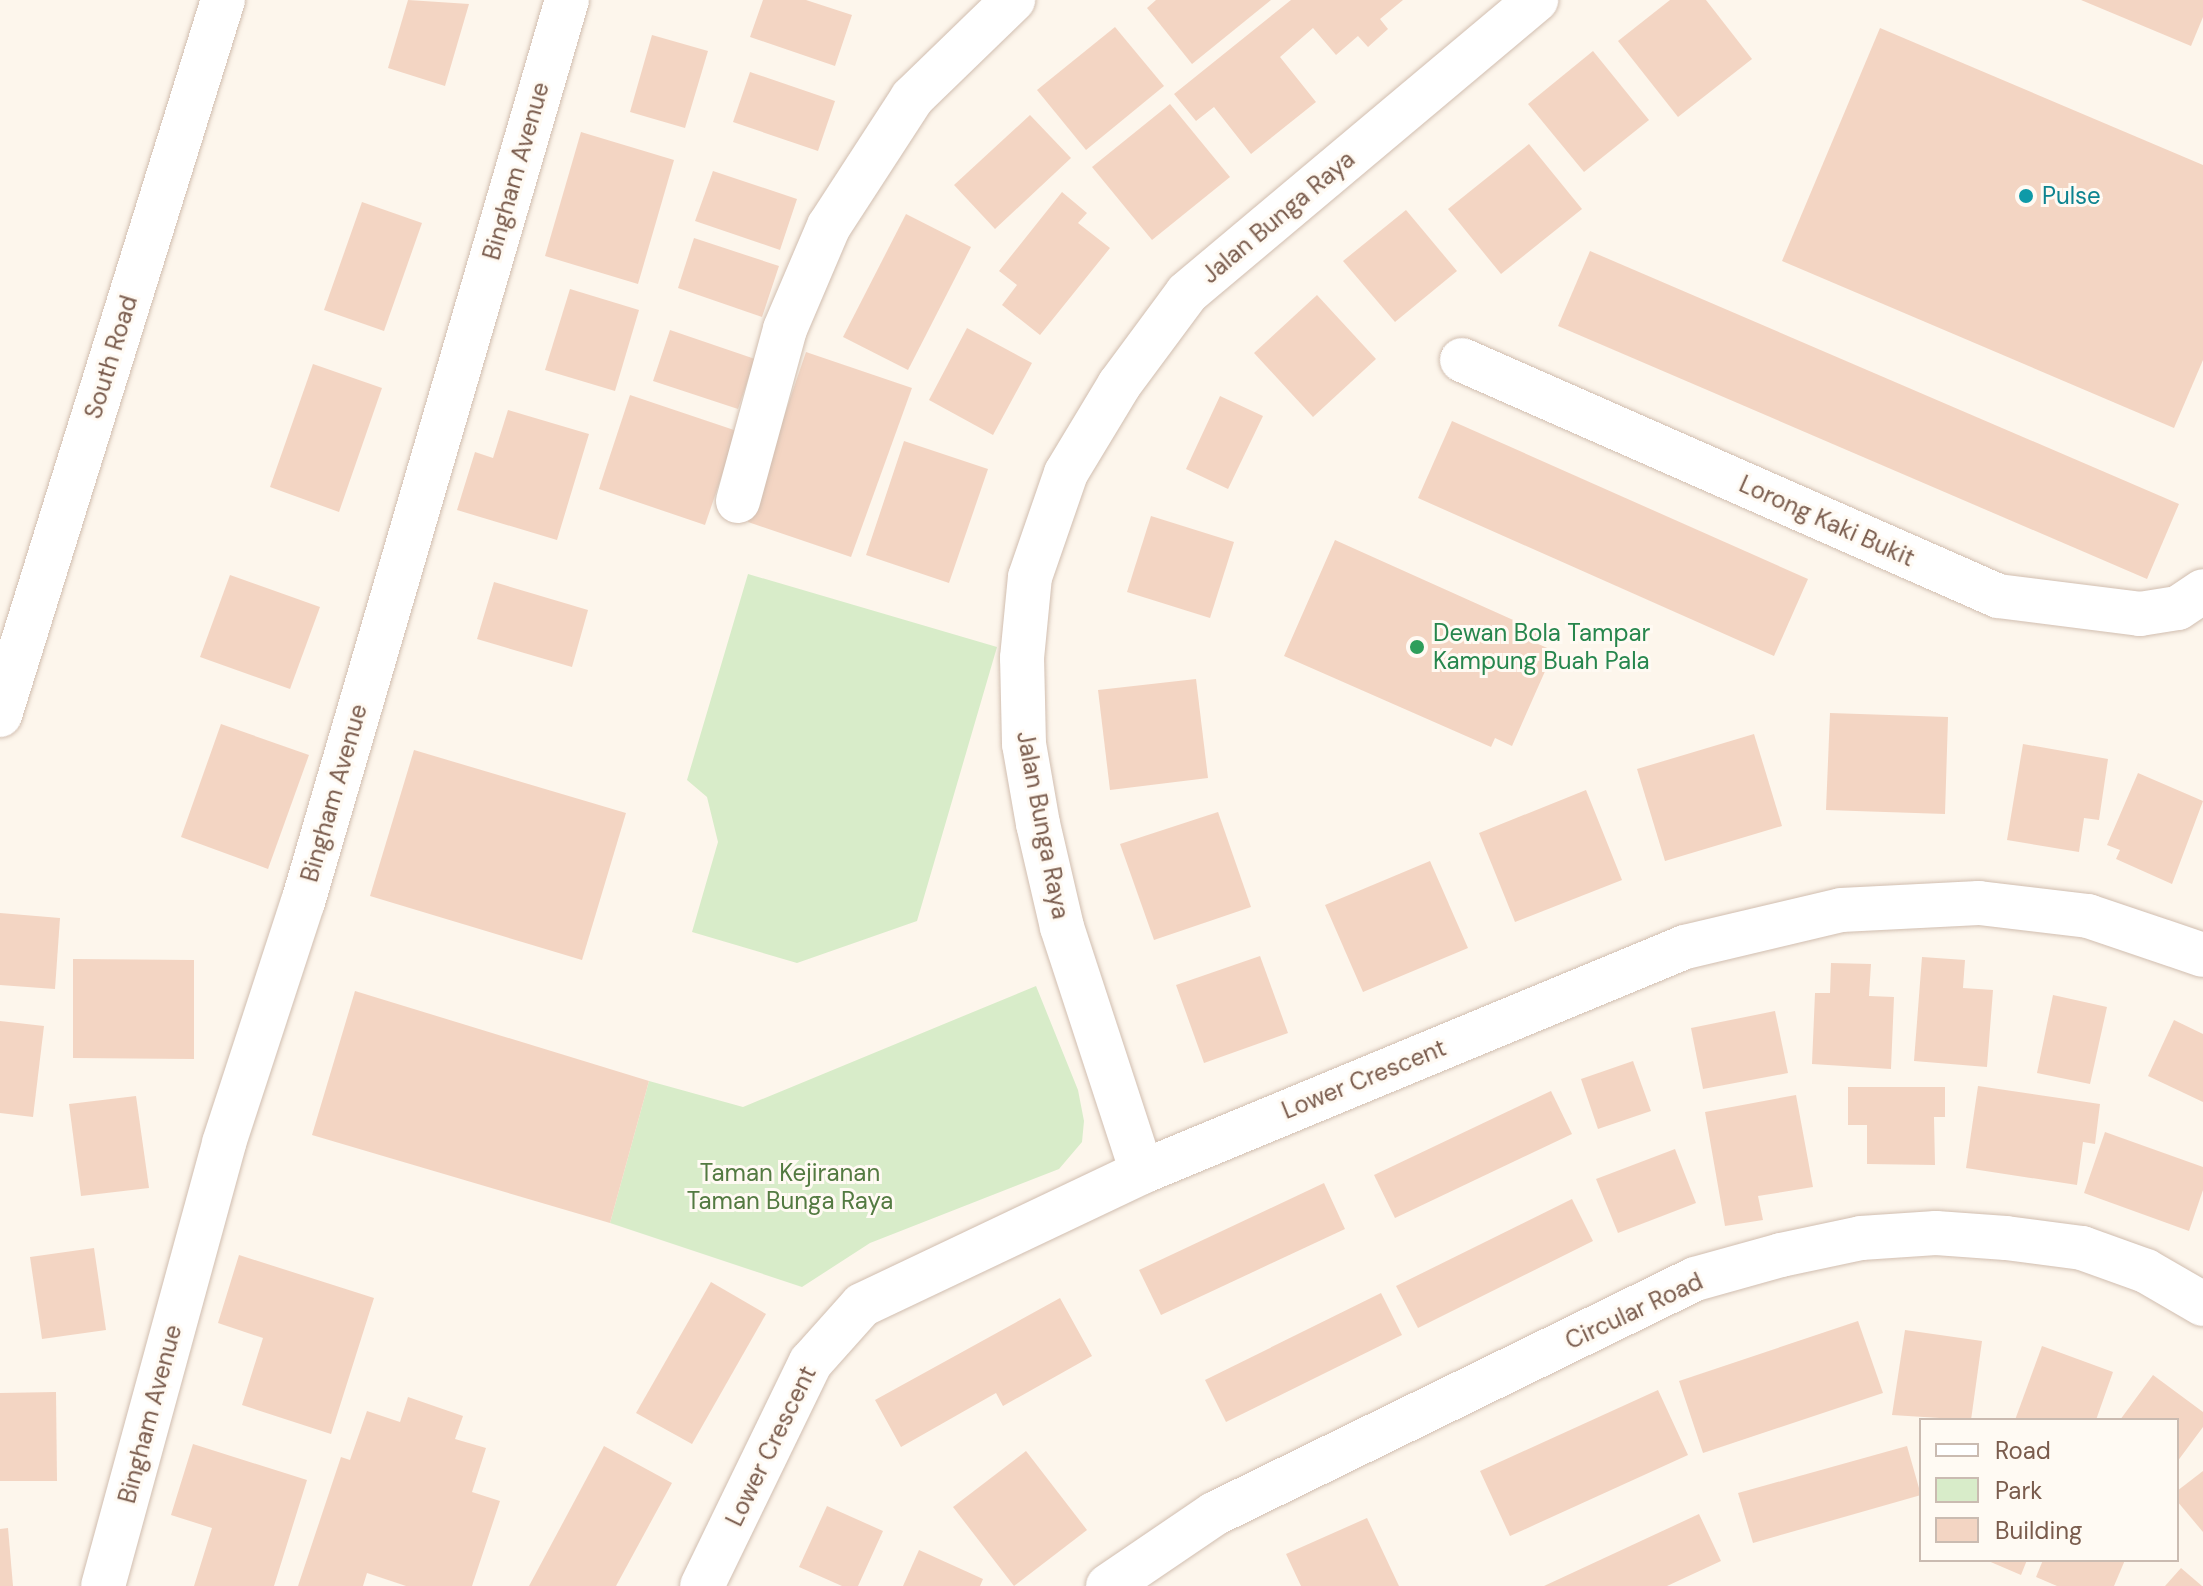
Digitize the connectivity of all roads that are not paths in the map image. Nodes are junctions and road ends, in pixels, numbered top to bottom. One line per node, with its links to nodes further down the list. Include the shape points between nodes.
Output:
1 (223, 0): 8 (street, South Road)
2 (567, 0): 12 (street, Bingham Avenue, via 303,902 224,1143)
3 (1013, 0): 6 (street, via 912,98 829,226 785,329)
4 (1536, 0): 10 (street, Jalan Bunga Raya, via 1187,293 1119,385 1066,473 1030,577 1022,658 1024,744 1038,824 1062,927)
5 (1462, 360): 7 (street, Lorong Kaki Bukit, via 1998,596 2140,614 2178,608)
6 (738, 501)
7 (2203, 591)
8 (0, 715)
9 (2203, 955): 10 (street, Lower Crescent, via 2088,916 1979,903 1841,910 1685,947)
10 (1142, 1172): 13 (street, Lower Crescent, via 862,1305 811,1362)
11 (2203, 1304): 14 (street, Circular Road, via 2146,1271 2082,1248 2006,1238 1921,1234 1781,1255 1695,1279 1214,1514)
12 (103, 1586)
13 (702, 1586)
14 (1108, 1586)

